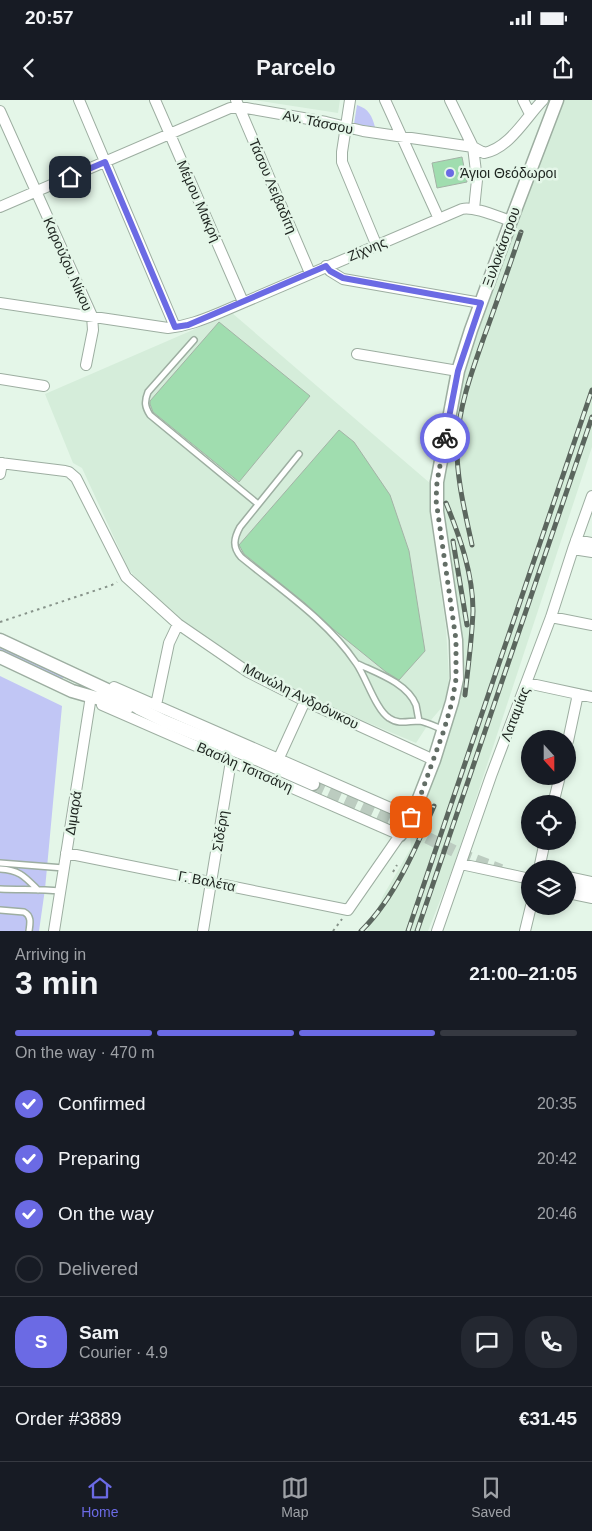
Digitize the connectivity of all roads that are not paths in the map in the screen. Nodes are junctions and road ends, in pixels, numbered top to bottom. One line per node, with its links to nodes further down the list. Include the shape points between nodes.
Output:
1 (79, 100): 16 (street)
2 (155, 100): 13 (street, Μέμου Μακρή)
3 (350, 100): 12 (street)
4 (386, 100): 14 (street)
5 (450, 100): 15 (street)
6 (522, 100): 11 (street)
7 (542, 100): 11 (street, Αν. Τάσσου)
8 (557, 100): 21 (street, Ξυλοκάστρου)
9 (238, 104): 12 (street, Αν. Τάσσου); 13 (street, Αν. Τάσσου); 24 (street, Τάσου Λειβαδίτη)
10 (0, 111): 17 (street, Καρούζου Νίκου)
11 (530, 114): 15 (street, Αν. Τάσσου, via 496,149 483,153)
12 (345, 127): 14 (street, Αν. Τάσσου); 22 (street, via 342,162)
13 (170, 134): 16 (street, Αν. Τάσσου); 25 (street, Μέμου Μακρή)
14 (403, 138): 15 (street, Αν. Τάσσου); 20 (street)
15 (473, 147): 19 (street, via 477,180)
16 (105, 162): 17 (street, Αν. Τάσσου); 29 (street)
17 (35, 192): 18 (street, Αν. Τάσσου); 28 (street, Καρούζου Νίκου)
18 (0, 207)
19 (474, 209): 20 (street, Ζίχνης, via 462,209); 21 (street)
20 (439, 219): 22 (street, Ζίχνης)
21 (510, 221): 27 (street, Ξυλοκάστρου)
22 (376, 244): 23 (street, Ζίχνης)
23 (326, 266): 24 (street, Ζίχνης); 27 (street, via 343,278)
24 (310, 272): 25 (street, Ζίχνης)
25 (243, 302): 29 (street, Ζίχνης, via 188,325)
26 (0, 303): 28 (street)
27 (481, 303): 33 (street, Ξυλοκάστρου)
28 (92, 316): 29 (street); 32 (street, Καρούζου Νίκου, via 93,330)
29 (172, 328)
30 (194, 340): 40 (lane, via 148,392 144,400 146,408 150,415)
31 (357, 354): 33 (street)
32 (86, 365)
33 (458, 371): 57 (street, Ξυλοκάστρου, via 436,493 457,656 455,690)
34 (0, 379): 35 (street)
35 (44, 386)
36 (299, 454): 40 (lane)
37 (1, 463): 38 (street); 45 (street, Μανώλη Ανδρόνικου, via 65,471 73,475 126,577)
38 (0, 474)
39 (592, 496): 42 (street, Λαταμίας)
40 (258, 504): 49 (lane, via 236,535 236,551 318,620)
41 (592, 543): 42 (street)
42 (574, 544): 43 (street); 44 (street, Λαταμίας)
43 (592, 552)
44 (551, 617): 46 (street); 50 (street, Λαταμίας)
45 (178, 624): 54 (street, Μανώλη Ανδρόνικου, via 248,672); 55 (street, via 168,643)
46 (592, 625)
47 (0, 640): 51 (street, Βασίλη Τσιτσάνη)
48 (0, 658): 51 (street, Βασίλη Τσιτσάνη, via 72,691)
49 (357, 663): 56 (lane, via 386,677 410,695); 56 (lane, via 388,718 407,723)
50 (526, 683): 52 (street); 67 (street, Λαταμίας)
51 (93, 694): 55 (street, via 114,687); 61 (street, Βασίλη Τσιτσάνη, via 110,708); 62 (street, Βασίλη Τσιτσάνη, via 132,702 164,722); 65 (street, Διμαρά)
52 (578, 694): 53 (street); 58 (street)
53 (592, 697)
54 (305, 701): 59 (street); 60 (street, Μανώλη Ανδρόνικου)
55 (156, 705): 59 (street)
56 (419, 721): 57 (lane)
57 (444, 730): 60 (street, Ξυλοκάστρου)
58 (570, 730)
59 (278, 760): 63 (street)
60 (434, 760): 63 (street, Ξυλοκάστρου)
61 (231, 761): 64 (street, Βασίλη Τσιτσάνη); 73 (street, Σιδέρη)
62 (313, 784)
63 (411, 817): 64 (street, Ξυλοκάστρου)
64 (400, 835): 82 (street, Ξυλοκάστρου)
65 (66, 853): 68 (street, Διμαρά); 73 (street, Γ. Βαλέτα)
66 (0, 863): 68 (lane)
67 (461, 864): 70 (street); 87 (street, Λαταμίας)
68 (64, 868): 78 (street, Διμαρά)
69 (0, 870): 76 (lane, via 18,872)
70 (521, 877)
71 (576, 878): 72 (street)
72 (592, 881)
73 (211, 882): 82 (street, Γ. Βαλέτα); 86 (street, Σιδέρη)
74 (576, 886): 77 (street)
75 (0, 889): 76 (lane)
76 (38, 890): 78 (lane)
77 (592, 890)
78 (61, 891): 85 (street, Διμαρά)
79 (576, 896): 80 (street)
80 (592, 899)
81 (0, 910): 84 (lane, via 27,914)
82 (348, 910)
83 (529, 915): 88 (street)
84 (29, 931)
85 (54, 931)
86 (203, 931)
87 (437, 931)
88 (526, 931)

